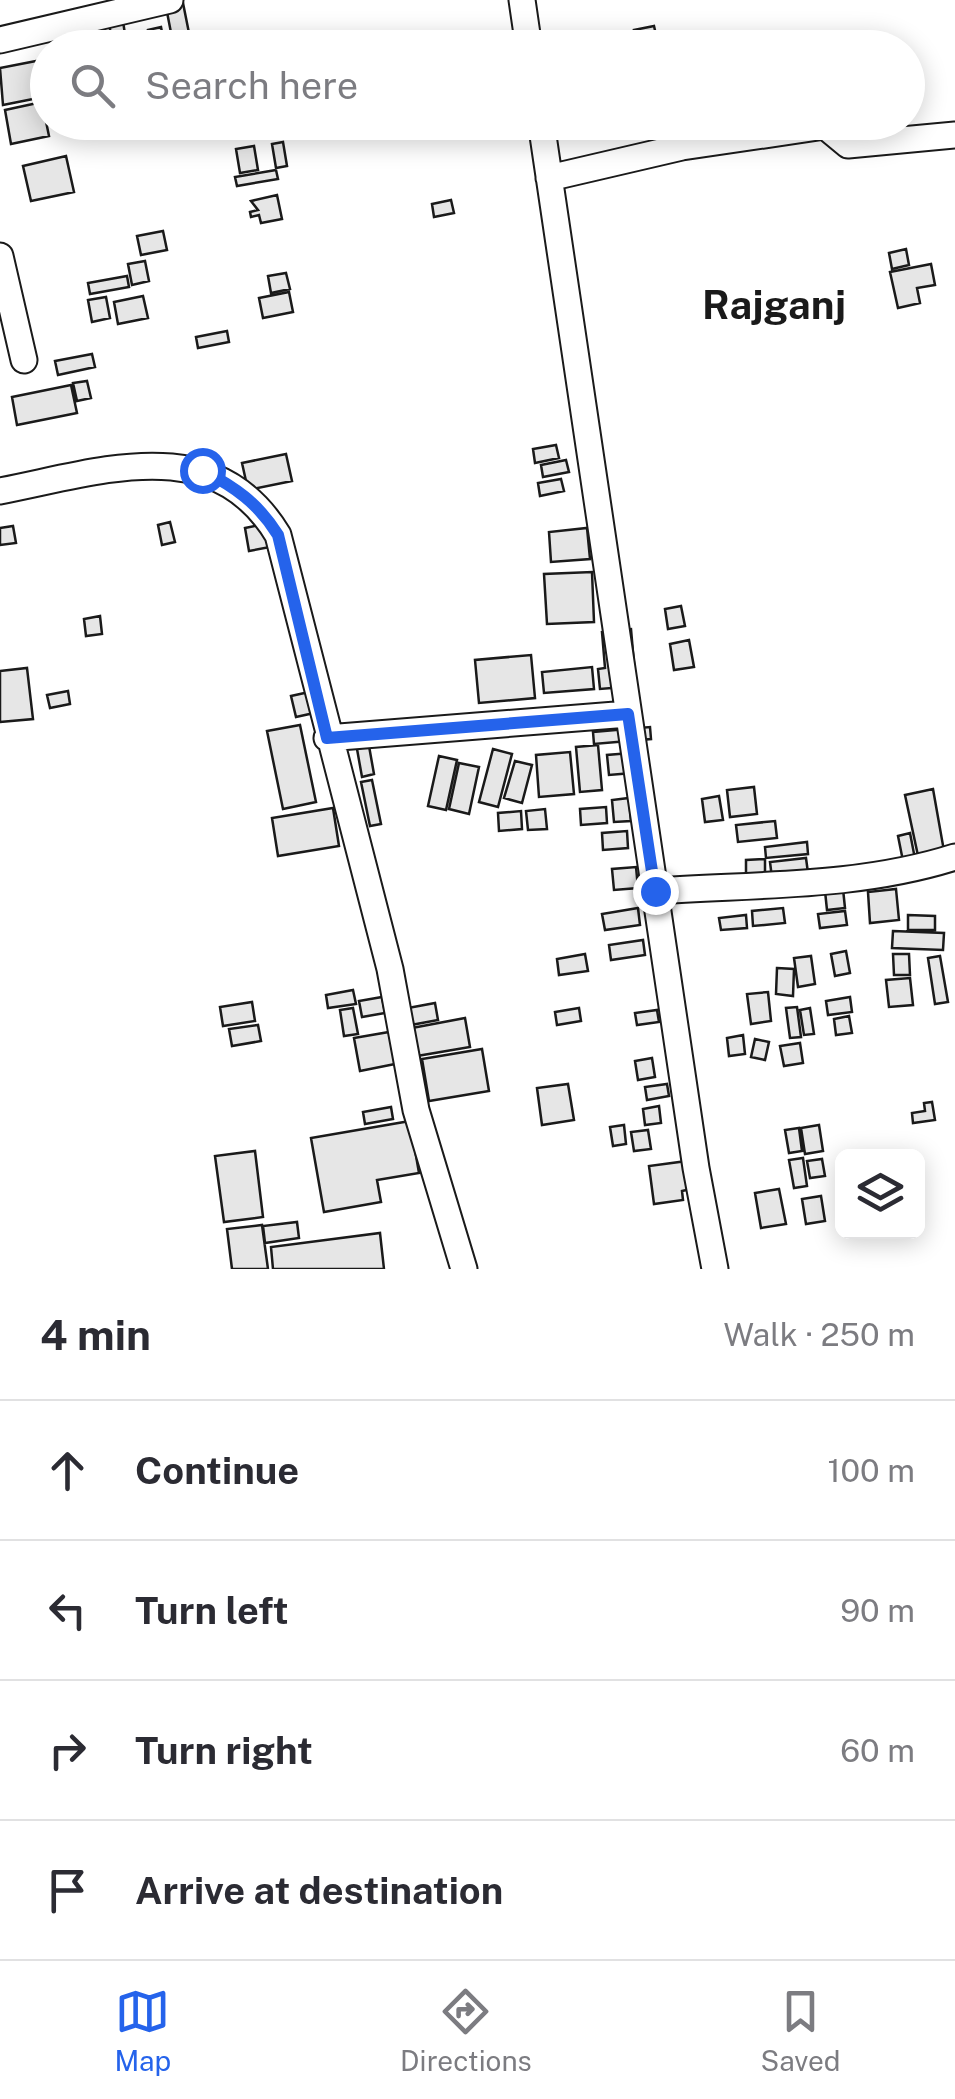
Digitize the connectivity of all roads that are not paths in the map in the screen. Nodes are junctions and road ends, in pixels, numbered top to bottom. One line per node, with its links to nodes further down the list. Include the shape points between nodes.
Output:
1 (522, 0): 4 (street)
2 (164, 1): 3 (street)
3 (42, 30)
4 (526, 30)
5 (30, 33): 6 (street)
6 (0, 40)
7 (955, 135): 8 (street)
8 (925, 138)
9 (543, 140): 13 (street)
10 (734, 140): 13 (street)
11 (842, 140): 12 (street)
12 (902, 140)
13 (549, 178): 17 (street)
14 (0, 256): 15 (street)
15 (24, 360)
16 (0, 491): 18 (street, via 160,464 202,470 238,488 278,535)
17 (628, 714): 18 (street); 20 (street)
18 (327, 738): 21 (street, via 390,969 416,1110)
19 (955, 857): 20 (street, via 833,882)
20 (655, 891): 22 (street)
21 (464, 1269)
22 (715, 1269)

